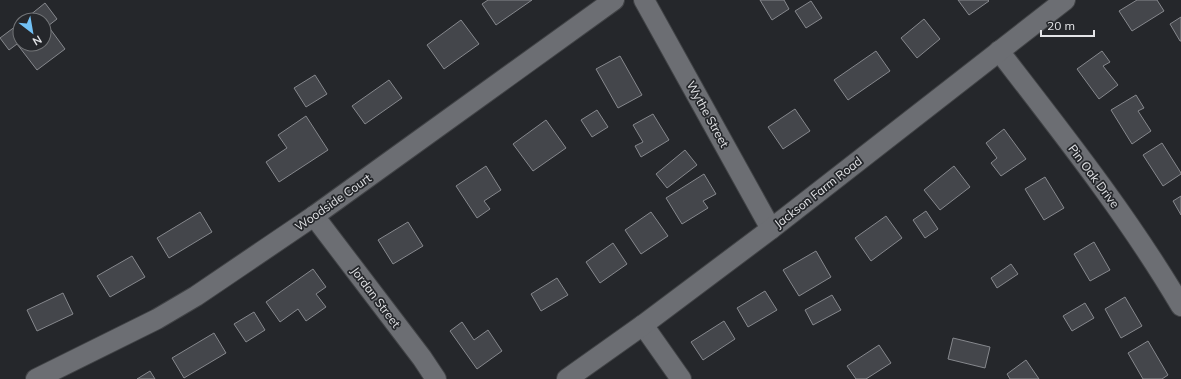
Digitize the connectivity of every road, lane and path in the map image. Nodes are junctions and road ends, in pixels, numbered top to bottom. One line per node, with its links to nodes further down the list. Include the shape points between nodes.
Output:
1 (614, 0): 5 (street, Woodside Court)
2 (644, 0): 6 (street, Wythe Street)
3 (1065, 0): 4 (street, Jackson Farm Road)
4 (999, 51): 6 (street, Jackson Farm Road); 7 (street, Pin Oak Drive, via 1109,194)
5 (314, 216): 9 (street, Woodside Court, via 157,320); 10 (street, Jordan Street)
6 (771, 229): 8 (street, Jackson Farm Road)
7 (1181, 306)
8 (643, 325): 11 (street, Jackson Farm Road); 12 (street)
9 (36, 379)
10 (436, 379)
11 (567, 379)
12 (681, 379)

